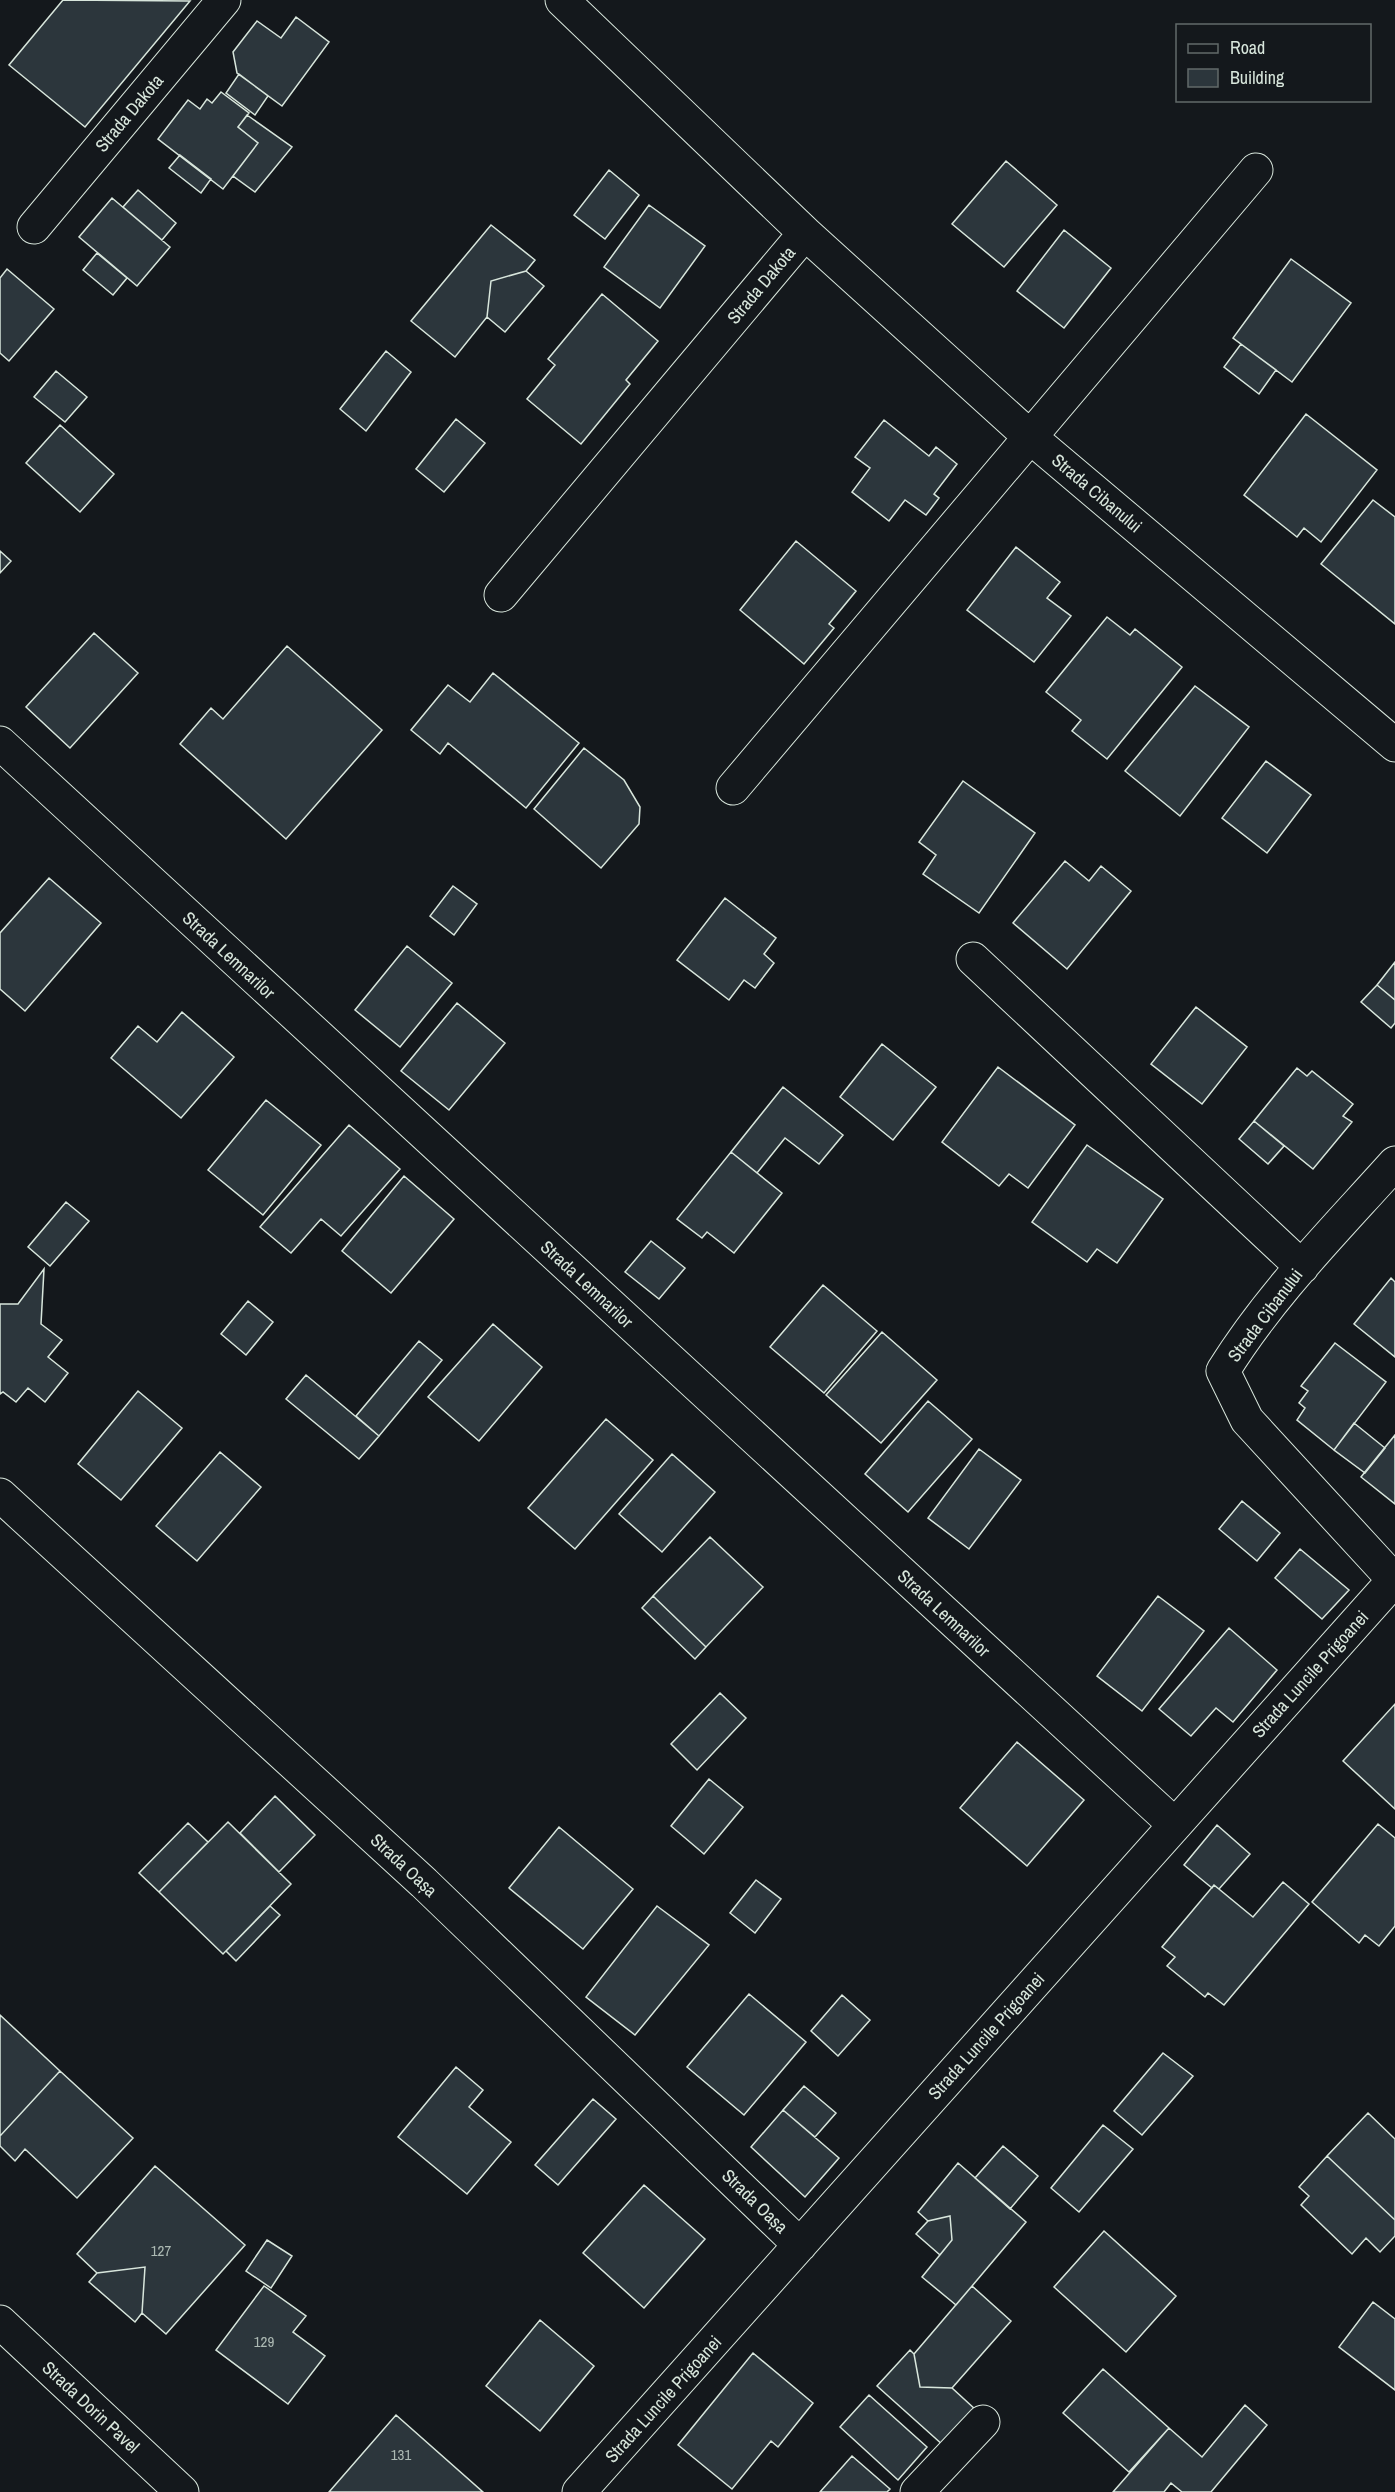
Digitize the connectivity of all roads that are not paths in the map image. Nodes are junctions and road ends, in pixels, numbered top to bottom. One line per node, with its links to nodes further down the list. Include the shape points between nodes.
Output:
1 (224, 0): 4 (street, Strada Dakota)
2 (562, 0): 5 (street, Strada Dakota)
3 (1256, 170): 6 (street)
4 (34, 227)
5 (805, 233): 6 (street, Strada Cibanului); 7 (street, Strada Dakota)
6 (1029, 436): 9 (street, Strada Cibanului); 10 (street)
7 (501, 595)
8 (0, 743): 16 (street, Strada Lemnarilor)
9 (1395, 745)
10 (734, 788)
11 (973, 959): 13 (street)
12 (1395, 1163): 13 (street, Strada Cibanului)
13 (1302, 1266): 15 (street, Strada Cibanului, via 1242,1340 1223,1371 1247,1420)
14 (0, 1495): 17 (street, Strada Oașa, via 424,1883)
15 (1395, 1581): 16 (street, Strada Luncile Prigoanei)
16 (1174, 1824): 17 (street, Strada Luncile Prigoanei)
17 (800, 2245): 21 (street, Strada Luncile Prigoanei)
18 (0, 2322): 20 (street, Strada Dorin Pavel)
19 (982, 2422): 22 (street)
20 (182, 2492)
21 (579, 2492)
22 (917, 2492)

